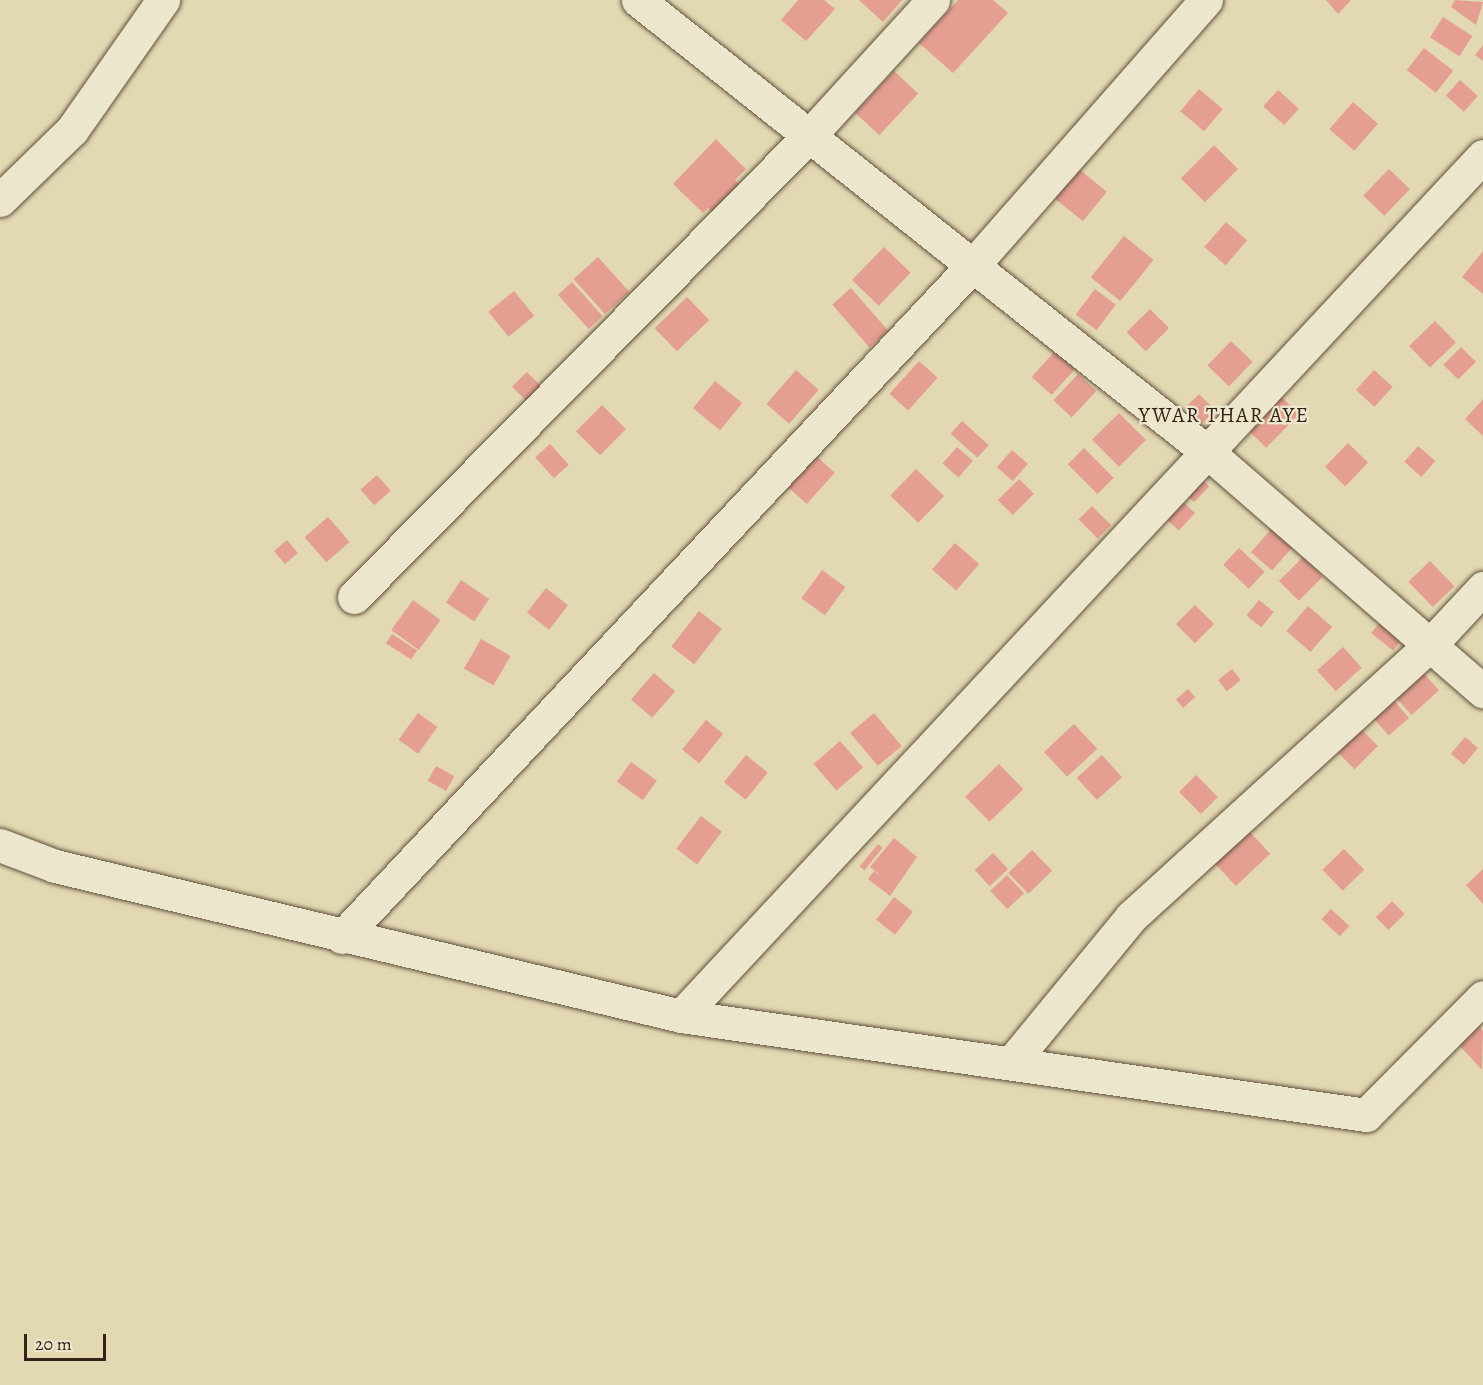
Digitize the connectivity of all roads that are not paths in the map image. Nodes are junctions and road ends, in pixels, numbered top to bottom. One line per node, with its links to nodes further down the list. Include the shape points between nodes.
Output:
1 (163, 0): 7 (street, via 72,130)
2 (638, 0): 5 (street)
3 (933, 0): 5 (street)
4 (1206, 0): 8 (street)
5 (809, 136): 8 (street); 11 (street)
6 (1483, 156): 9 (street)
7 (0, 200)
8 (975, 263): 9 (street); 15 (street)
9 (1210, 454): 12 (street); 17 (street)
10 (1483, 588): 12 (street)
11 (354, 597)
12 (1431, 645): 13 (street); 18 (street, via 1131,917)
13 (1483, 690)
14 (0, 845): 15 (street, via 55,866)
15 (342, 937): 17 (street)
16 (1483, 997): 18 (street, via 1366,1115)
17 (681, 1016): 18 (street)
18 (1011, 1062)

